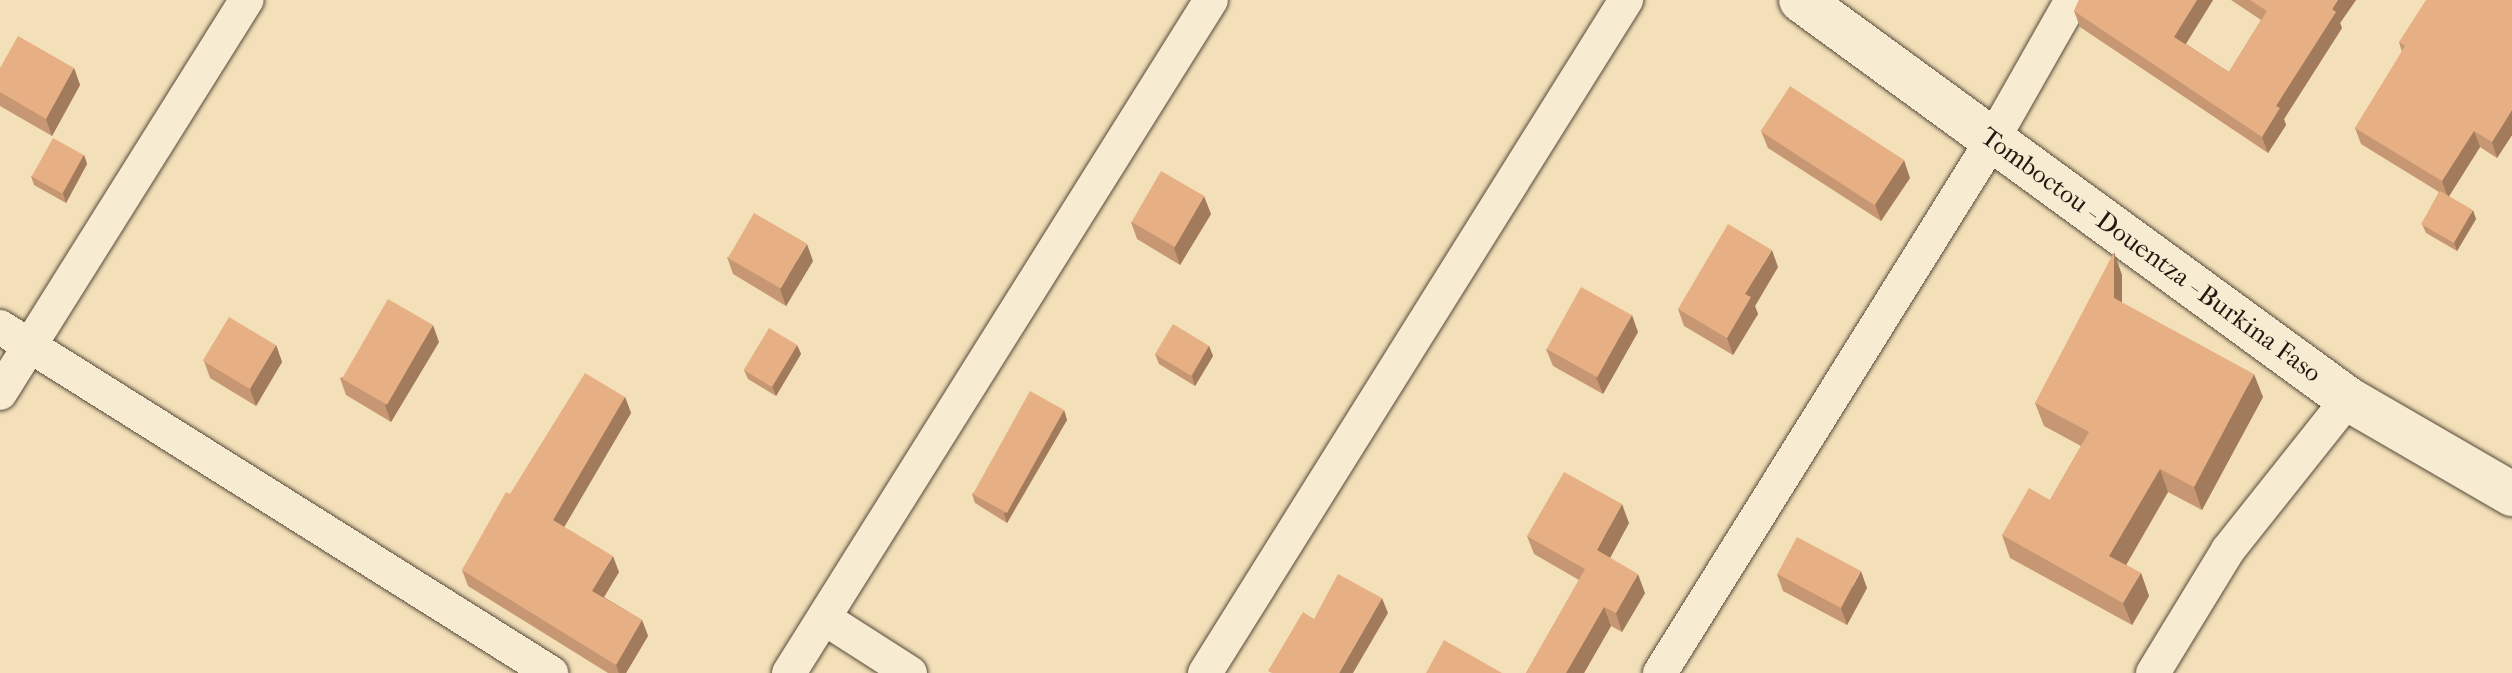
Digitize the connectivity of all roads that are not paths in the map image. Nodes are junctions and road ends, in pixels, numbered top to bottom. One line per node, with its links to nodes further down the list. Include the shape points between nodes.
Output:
1 (247, 0): 8 (street)
2 (1211, 0): 12 (street)
3 (1626, 0): 16 (street)
4 (1801, 0): 6 (main road, Tomboctou - Douentza - Burkina Faso)
5 (2072, 0): 6 (street)
6 (1993, 139): 10 (main road, Tomboctou - Douentza - Burkina Faso); 17 (street)
7 (0, 327): 8 (street)
8 (30, 346): 9 (street); 13 (street)
9 (0, 393)
10 (2348, 399): 11 (main road, Tomboctou - Douentza - Burkina Faso); 18 (street, via 2228,550)
11 (2512, 494)
12 (824, 618): 14 (street); 15 (street)
13 (551, 673)
14 (789, 673)
15 (910, 673)
16 (1205, 673)
17 (1660, 673)
18 (2153, 673)

